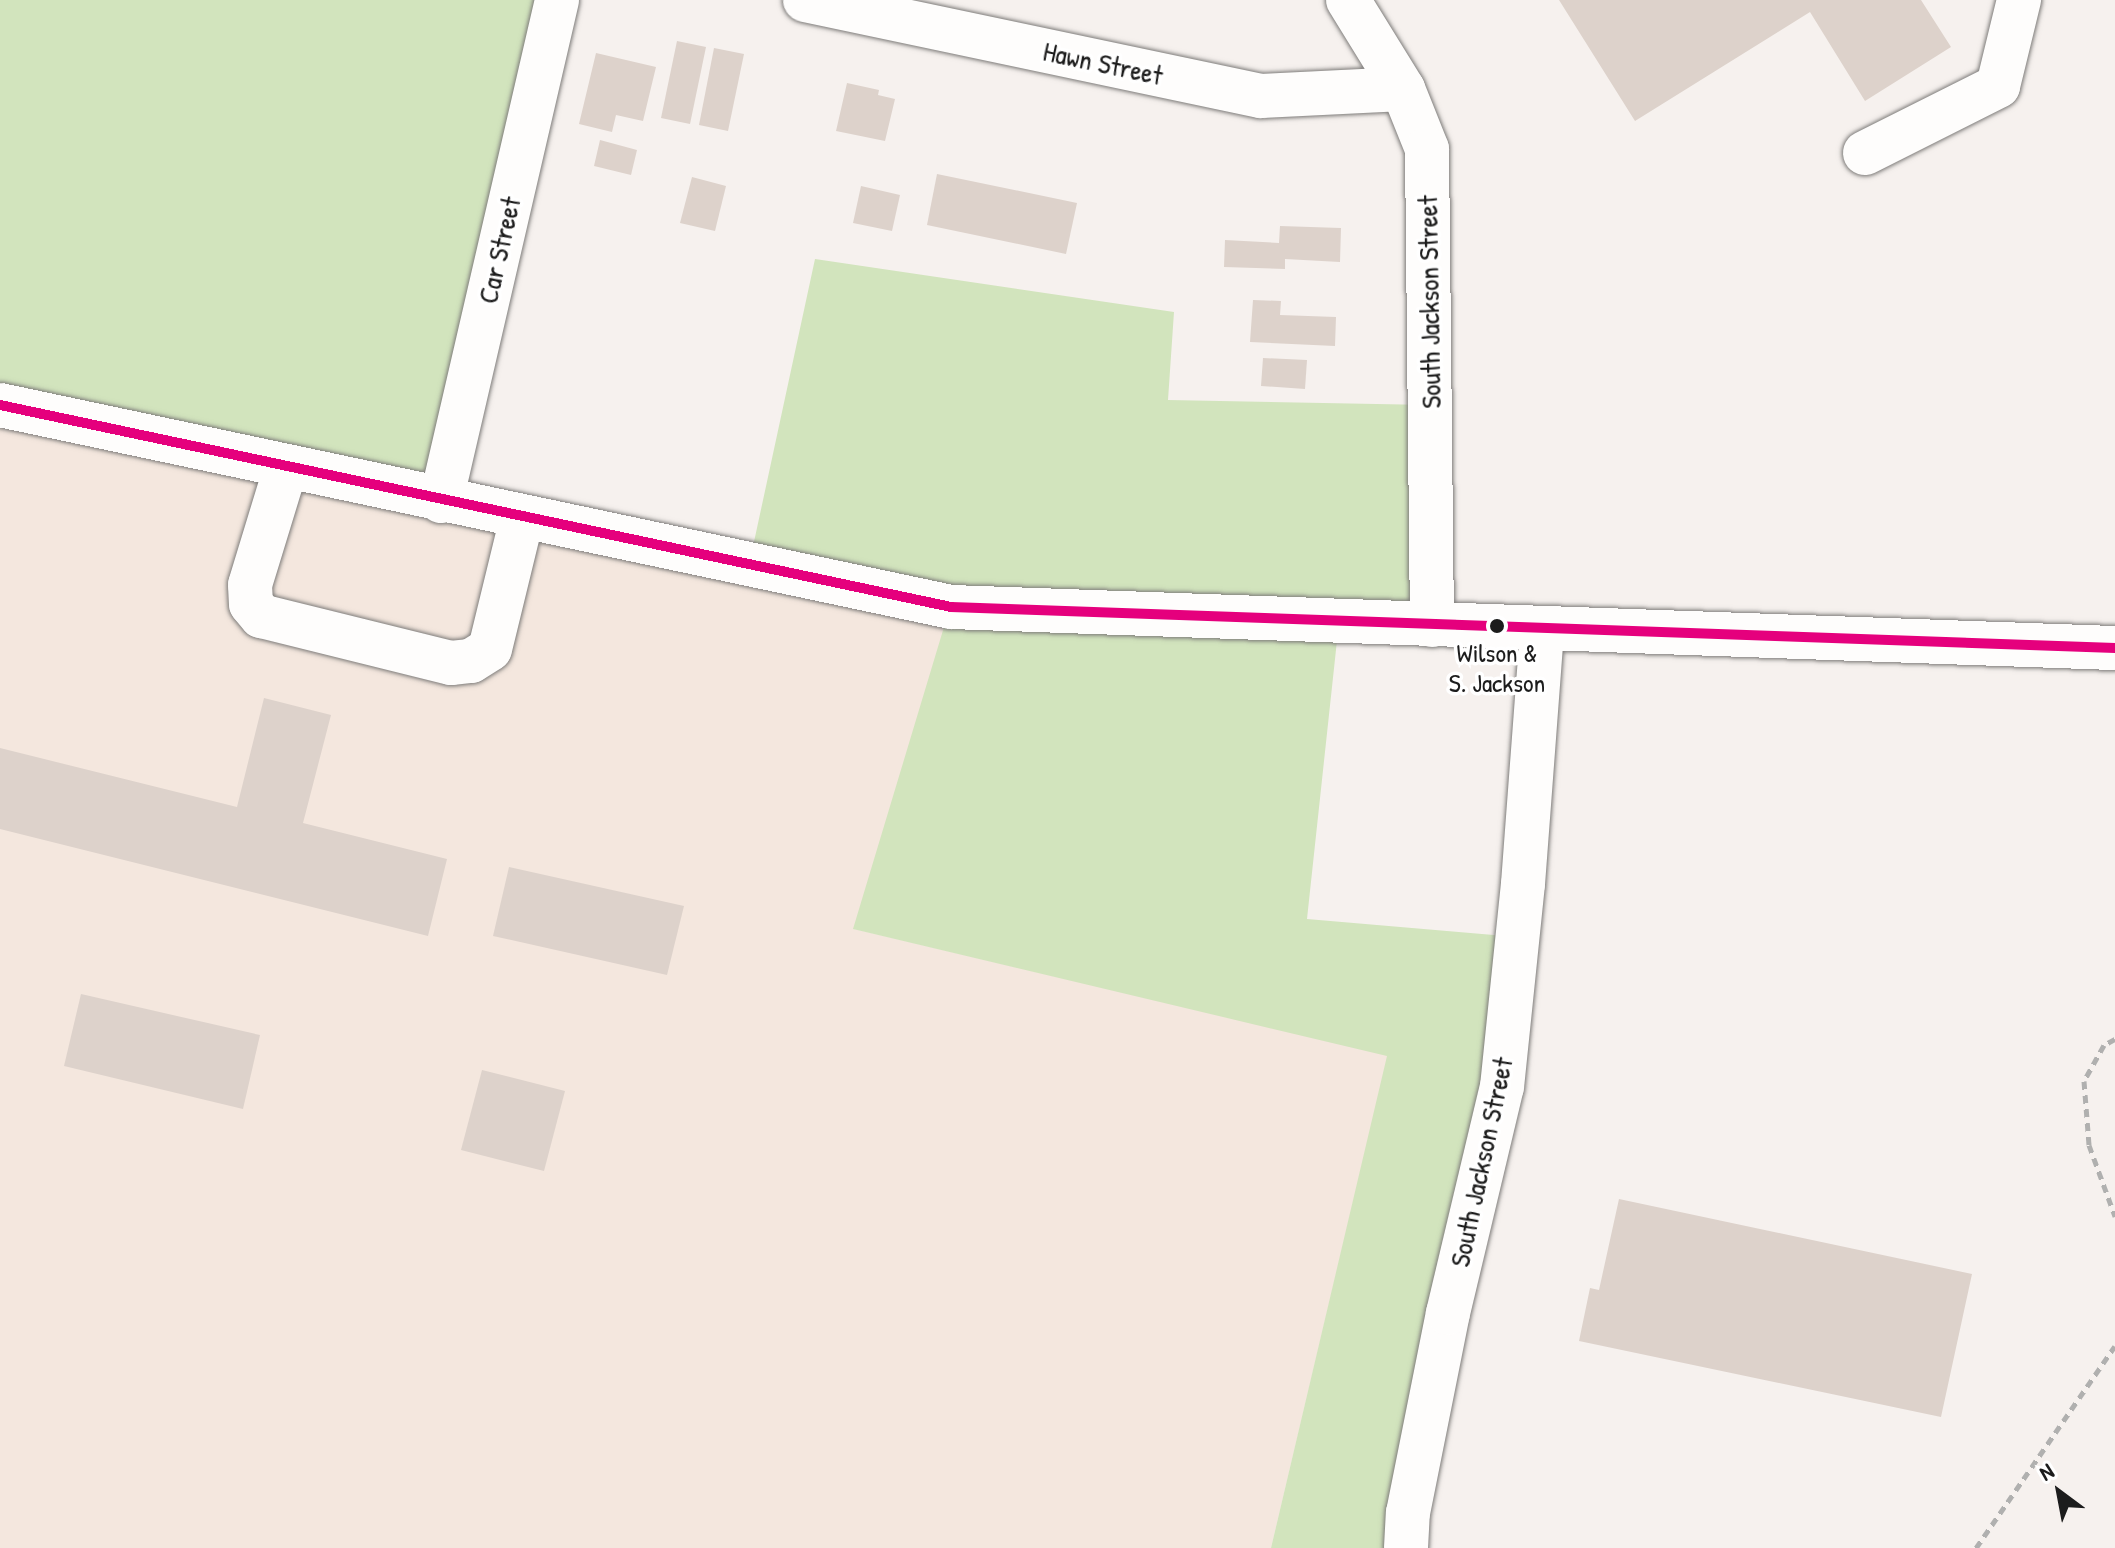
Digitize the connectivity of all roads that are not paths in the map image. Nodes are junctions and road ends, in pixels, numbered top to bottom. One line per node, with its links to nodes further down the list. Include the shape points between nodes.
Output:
1 (557, 0): 9 (main road, Car Street)
2 (805, 0): 5 (main road, Hawn Street, via 1261,96)
3 (1348, 0): 5 (main road, South Jackson Street)
4 (2019, 0): 6 (main road, via 1998,86)
5 (1403, 89): 11 (main road, South Jackson Street, via 1427,149)
6 (1865, 153)
7 (0, 405): 8 (main road)
8 (286, 467): 9 (main road); 10 (main road, via 250,585 251,604 261,616 451,663 471,661 490,649)
9 (441, 501): 10 (main road)
10 (522, 518): 11 (main road, via 951,607)
11 (1432, 625): 12 (main road)
12 (1542, 629): 13 (main road); 14 (main road, South Jackson Street, via 1502,1087 1448,1313 1408,1513)
13 (2115, 648)
14 (1406, 1548)

